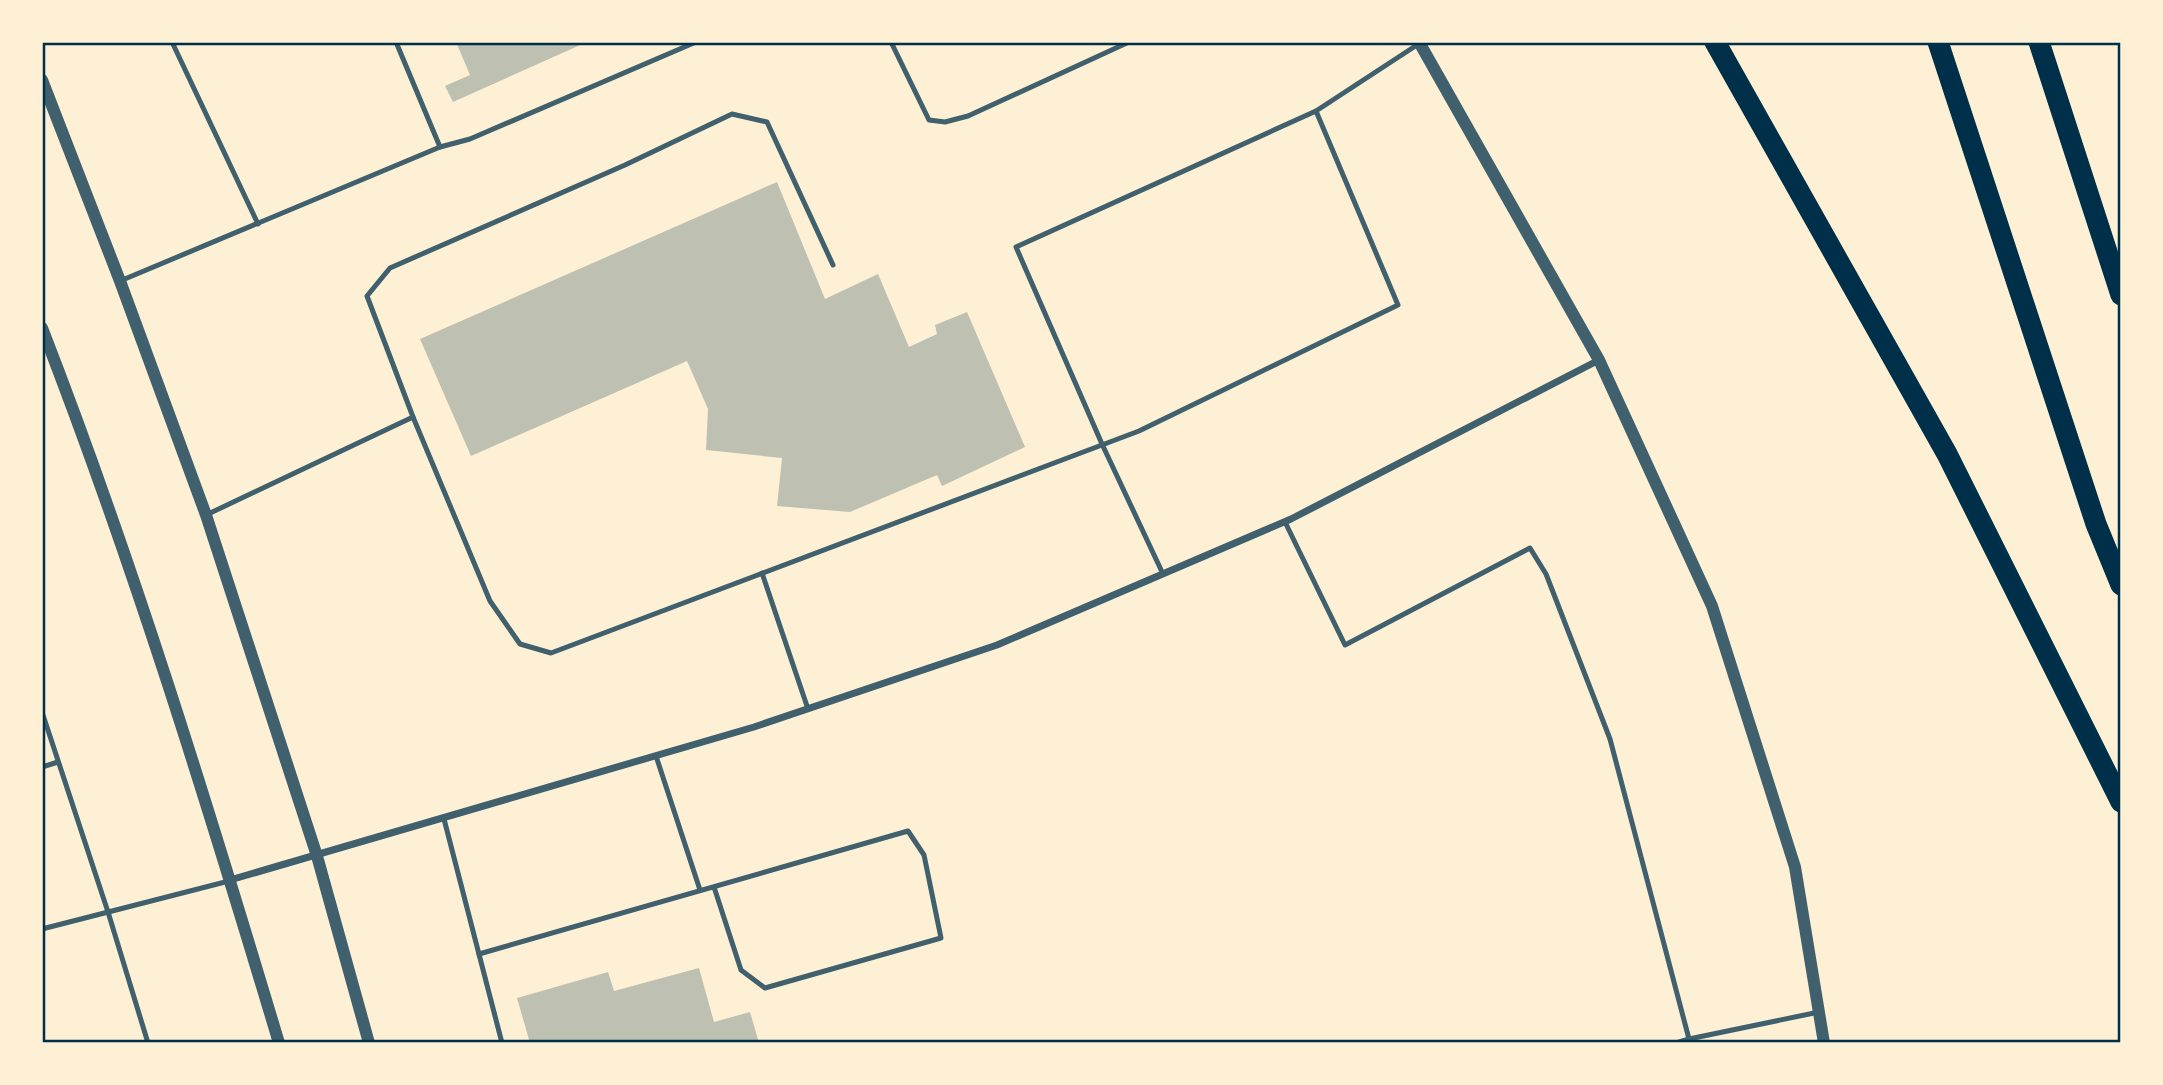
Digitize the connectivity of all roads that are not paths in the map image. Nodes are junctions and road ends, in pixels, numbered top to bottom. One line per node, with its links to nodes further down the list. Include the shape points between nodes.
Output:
1 (172, 42): 13 (lane)
2 (396, 42): 12 (lane)
3 (695, 42): 12 (lane, via 470,139)
4 (891, 42): 5 (lane, via 929,120 945,122 968,116)
5 (1129, 42)
6 (1420, 42): 11 (lane); 18 (street)
7 (1715, 42): 31 (highway, via 1947,454)
8 (1938, 42): 25 (highway, via 2096,524)
9 (2039, 42): 16 (highway)
10 (42, 80): 15 (street)
11 (1316, 111): 20 (lane, via 1398,305 1139,431); 20 (lane, via 1016,247)
12 (440, 147): 13 (lane)
13 (258, 224): 15 (lane)
14 (833, 265): 19 (lane, via 767,122 732,114 390,268 367,296)
15 (120, 281): 21 (street)
16 (2121, 295)
17 (42, 330): 34 (street, via 121,545)
18 (1599, 360): 22 (street); 40 (street, via 1712,606 1796,867)
19 (413, 417): 21 (lane); 23 (lane, via 490,601 520,644 551,653)
20 (1102, 444): 23 (lane); 24 (lane)
21 (206, 515): 33 (street)
22 (1285, 522): 24 (street); 41 (lane, via 1345,645 1530,548 1546,574 1610,739)
23 (762, 573): 26 (lane)
24 (1163, 574): 26 (street, via 997,645)
25 (2121, 585)
26 (808, 709): 28 (street)
27 (42, 712): 29 (lane)
28 (656, 756): 32 (street); 36 (lane)
29 (58, 762): 30 (lane); 37 (lane)
30 (42, 767)
31 (2121, 803)
32 (444, 819): 33 (street); 39 (lane)
33 (317, 856): 34 (street); 44 (street)
34 (230, 880): 37 (lane); 43 (street)
35 (713, 887): 35 (lane, via 908,831 924,855 941,938 765,988 741,970); 36 (lane)
36 (700, 890): 39 (lane)
37 (108, 912): 38 (lane); 42 (lane)
38 (42, 929)
39 (479, 954): 45 (lane)
40 (1819, 1012): 41 (lane); 47 (street)
41 (1689, 1039): 46 (lane)
42 (148, 1043)
43 (279, 1043)
44 (369, 1043)
45 (502, 1043)
46 (1676, 1043)
47 (1824, 1043)

